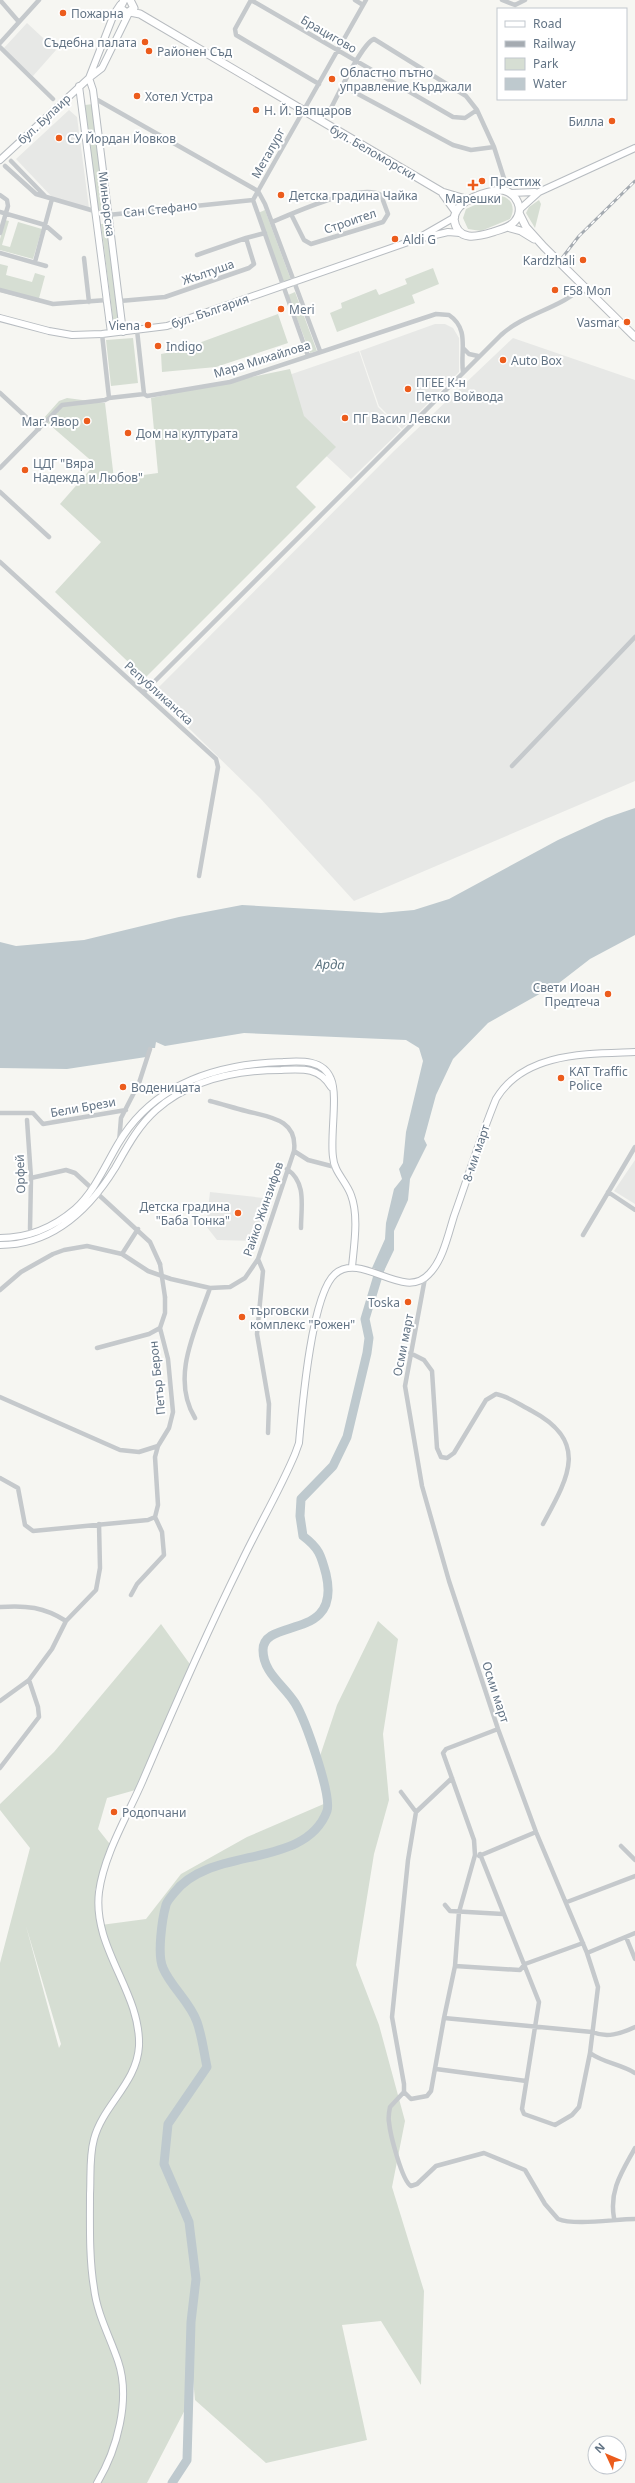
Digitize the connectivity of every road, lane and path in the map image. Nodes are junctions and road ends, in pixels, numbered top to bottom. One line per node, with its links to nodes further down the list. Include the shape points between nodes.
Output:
1 (0, 0): 15 (street)
2 (39, 0): 15 (street)
3 (113, 0): 11 (main road)
4 (251, 0): 18 (street, Брацигово); 21 (street, via 236,29 237,37)
5 (355, 0): 12 (street)
6 (366, 0): 12 (street, Металург)
7 (502, 0): 10 (street)
8 (525, 0): 10 (street)
9 (133, 2): 13 (main road); 14 (main road, бул. Беломорски)
10 (514, 2)
11 (121, 3): 13 (main road, via 123,12); 20 (main road, via 114,14)
12 (363, 5): 18 (street, Металург)
13 (129, 13): 14 (main road, бул. Беломорски); 20 (main road, бул. Булаир, via 102,68)
14 (140, 14): 28 (main road, бул. Беломорски)
15 (19, 22): 16 (street)
16 (0, 42)
17 (0, 47): 25 (street)
18 (338, 51): 19 (street, Брацигово); 21 (street, Металург)
19 (357, 62): 23 (street); 26 (street, Брацигово, via 453,117 465,118); 26 (street, via 370,40 377,39 466,96)
20 (89, 78): 22 (main road, бул. Булаир); 24 (main road, Миньорска)
21 (319, 84): 28 (street, Металург)
22 (79, 86): 31 (main road, бул. Булаир); 48 (main road, Миньорска)
23 (344, 86): 27 (street); 29 (street, via 452,145 471,150)
24 (94, 98): 36 (street); 51 (main road, Миньорска)
25 (53, 99)
26 (476, 108): 29 (street)
27 (330, 110)
28 (303, 111): 36 (street, Металург); 37 (main road, бул. Беломорски)
29 (494, 147): 34 (street)
30 (635, 148): 39 (main road)
31 (1, 156)
32 (11, 161): 41 (street, Сан Стефано)
33 (5, 166): 41 (street, Сан Стефано, via 31,192)
34 (502, 178): 35 (street); 38 (street)
35 (498, 190): 38 (main road); 44 (main road)
36 (258, 191): 43 (street, Металург); 52 (street, Металург)
37 (442, 192): 44 (main road, бул. Беломорски); 50 (main road, бул. Беломорски)
38 (509, 192): 39 (main road); 45 (main road, via 517,200)
39 (539, 192): 45 (main road)
40 (0, 195): 47 (street, via 7,200)
41 (46, 198): 42 (street, Сан Стефано)
42 (52, 200): 48 (street, Сан Стефано); 53 (street)
43 (252, 200): 51 (street, Сан Стефано); 56 (street)
44 (469, 200): 50 (main road)
45 (519, 211): 54 (main road, via 514,222); 61 (main road, via 526,227)
46 (0, 212): 47 (street)
47 (6, 213): 53 (street); 55 (street)
48 (95, 213): 51 (street, Сан Стефано); 71 (main road, Миньорска)
49 (291, 214): 49 (street, Строител, via 342,196 372,191 381,195 388,214 383,222 311,244 304,240); 52 (street, Строител)
50 (455, 214): 57 (main road, via 455,225); 60 (main road, бул. България)
51 (108, 215): 72 (main road, Миньорска)
52 (272, 222): 67 (street, Металург)
53 (44, 225): 58 (street); 65 (street)
54 (507, 227): 57 (main road, via 477,237 468,237); 61 (main road, via 521,231)
55 (0, 233)
56 (265, 233): 59 (street); 68 (street)
57 (460, 233): 60 (main road, бул. България, via 448,232)
58 (60, 238)
59 (246, 238): 63 (street); 72 (street, Жълтуша, via 254,264 249,268 165,297)
60 (414, 240): 67 (main road, бул. България)
61 (544, 246): 69 (main road)
62 (0, 253): 65 (street)
63 (197, 255)
64 (84, 258): 73 (street)
65 (35, 262): 66 (street)
66 (46, 266)
67 (294, 281): 68 (main road, бул. България); 81 (street, Металург)
68 (282, 285): 75 (main road, бул. България, via 180,322); 82 (street)
69 (584, 286): 79 (main road); 83 (street, via 571,298 509,328)
70 (0, 290): 73 (street, via 53,304)
71 (107, 300): 73 (street); 77 (main road, Миньорска)
72 (120, 301): 76 (main road, Миньорска)
73 (89, 302)
74 (0, 318): 78 (main road, бул. България, via 64,334)
75 (137, 330): 76 (main road, бул. България); 86 (street)
76 (123, 332): 77 (main road, бул. България)
77 (111, 333): 78 (main road, бул. България)
78 (102, 334): 87 (street)
79 (635, 337)
80 (464, 349): 81 (street, Мара Михайлова, via 459,324 441,313); 83 (street, via 469,354); 84 (street, Мара Михайлова)
81 (320, 352): 82 (street, Мара Михайлова)
82 (308, 356): 86 (street, Мара Михайлова, via 230,382 147,396)
83 (478, 356): 84 (street)
84 (463, 372): 94 (street)
85 (0, 393): 88 (street)
86 (144, 394): 87 (street, Мара Михайлова)
87 (109, 398): 88 (street, Мара Михайлова, via 62,405)
88 (39, 429): 89 (street, Мара Михайлова)
89 (0, 468)
90 (0, 492): 91 (street)
91 (49, 536)
92 (0, 562): 94 (street, Републиканска)
93 (635, 637): 95 (street)
94 (144, 692): 96 (street, Републиканска, via 218,763 208,837)
95 (512, 766)
96 (199, 876)
97 (150, 1050): 101 (street, via 139,1083)
98 (635, 1052): 123 (main road, 8-ми март, via 548,1061 521,1072 506,1085 489,1115 438,1261)
99 (332, 1088): 104 (main road, via 331,1079 326,1072 306,1061 245,1064 221,1069 189,1080 166,1093 138,1117); 107 (main road, via 332,1150); 112 (main road, via 323,1076 315,1071 286,1070 247,1072 205,1082 186,1090 170,1099 144,1122)
100 (210, 1101): 106 (street, Райко Жинзифов, via 279,1120 294,1135)
101 (126, 1110): 102 (street, Бели Брези, via 43,1124 33,1113); 104 (street, via 118,1131)
102 (0, 1113)
103 (27, 1120): 109 (street, Орфей)
104 (119, 1144): 110 (main road)
105 (635, 1147): 111 (street)
106 (294, 1151): 107 (street, via 308,1160); 108 (street, Райко Жинзифов)
107 (335, 1167): 122 (main road, via 352,1200)
108 (288, 1169): 114 (street, via 299,1181 302,1191); 121 (street, Райко Жинзифов)
109 (31, 1178): 110 (street, Петър Берон, via 66,1170 75,1173); 115 (street, Орфей)
110 (92, 1189): 112 (street, Петър Берон); 118 (main road, via 80,1204 60,1220 29,1234)
111 (608, 1192): 113 (street); 117 (street)
112 (98, 1193): 116 (street, Петър Берон); 119 (main road, via 76,1218 56,1230 36,1239)
113 (635, 1210)
114 (301, 1228)
115 (30, 1229)
116 (138, 1229): 120 (street); 126 (street, Петър Берон, bridge, via 150,1242 160,1264 166,1313)
117 (583, 1235)
118 (0, 1238)
119 (0, 1245)
120 (122, 1254): 124 (street, Райко Жинзифов, via 153,1273); 125 (street, Райко Жинзифов, via 87,1246 64,1250 21,1272)
121 (258, 1258): 124 (street, Райко Жинзифов, via 253,1268 239,1283 222,1289); 131 (street, via 264,1271 257,1334 269,1404)
122 (352, 1267): 123 (main road, via 411,1283); 176 (main road, via 336,1273 326,1286 322,1299 306,1370 299,1443 295,1454 186,1681 102,1879 98,1912 102,1930 136,2019 139,2048 133,2071 94,2139 91,2164 94,2289 118,2361 123,2386 121,2413 114,2443 107,2466)
123 (425, 1278): 128 (street, Осми март)
124 (210, 1288): 130 (street, via 184,1372 184,1394)
125 (0, 1290)
126 (160, 1328): 127 (street, via 149,1334); 132 (street, Петър Берон, via 168,1359 173,1412 169,1428)
127 (97, 1348)
128 (410, 1353): 136 (street, via 424,1360 432,1371 437,1448 441,1457 447,1458 454,1453 486,1400 496,1394 545,1418 558,1429 568,1448 568,1471); 142 (street, Осми март, via 406,1397 422,1486 449,1582)
129 (0, 1397): 132 (street, via 120,1450 139,1452)
130 (194, 1418)
131 (268, 1433)
132 (158, 1446): 134 (street, Петър Берон, via 154,1469 158,1505)
133 (0, 1478): 135 (street, via 18,1488 24,1522 30,1530)
134 (155, 1516): 135 (street, via 148,1520); 137 (street, via 162,1532 164,1555 137,1584)
135 (99, 1524): 139 (street, via 100,1568 96,1590)
136 (543, 1524)
137 (131, 1595)
138 (0, 1607): 139 (street, via 20,1606 50,1611)
139 (66, 1621): 140 (street, via 52,1649)
140 (29, 1680): 141 (street); 143 (street, via 39,1717)
141 (0, 1701)
142 (498, 1729): 144 (street, via 443,1751); 147 (street, Осми март)
143 (0, 1768)
144 (452, 1778): 146 (street); 151 (street, via 474,1840)
145 (401, 1792): 146 (street)
146 (416, 1812): 172 (street, via 392,2010 404,2077)
147 (536, 1832): 149 (street); 153 (street, Осми март)
148 (621, 1846): 150 (street)
149 (480, 1854): 151 (street); 156 (street)
150 (635, 1860)
151 (474, 1862): 155 (street)
152 (635, 1876): 153 (street)
153 (567, 1902): 159 (street, Осми март)
154 (445, 1905): 155 (street, via 450,1911)
155 (459, 1912): 156 (street); 163 (street)
156 (503, 1914): 162 (street)
157 (635, 1933): 158 (street)
158 (626, 1937): 160 (street); 161 (street)
159 (583, 1943): 160 (street, Осми март); 162 (street)
160 (587, 1952): 167 (street, Осми март, via 598,1987)
161 (635, 1959)
162 (525, 1964): 163 (street, via 520,1970); 165 (street, via 539,2002)
163 (455, 1966): 164 (street)
164 (444, 2018): 165 (street); 169 (street)
165 (536, 2026): 167 (street); 171 (street)
166 (635, 2028): 167 (street, via 610,2036)
167 (592, 2032): 168 (street, Осми март)
168 (590, 2053): 170 (street, via 605,2062); 171 (street, Осми март, via 578,2110 559,2124 552,2125 524,2114 522,2109)
169 (436, 2070): 171 (street); 172 (street, via 431,2091 427,2096 411,2099)
170 (635, 2073)
171 (526, 2081)
172 (404, 2092): 174 (street, via 390,2107 389,2122 398,2159 409,2186 417,2184 436,2166 484,2153 525,2170 544,2204 558,2219 593,2221)
173 (635, 2148): 174 (street, via 614,2190)
174 (614, 2218): 175 (street)
175 (635, 2219)
176 (97, 2483)

